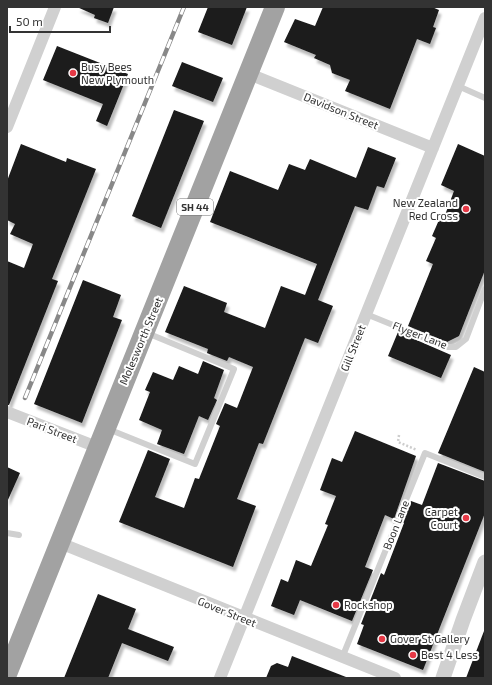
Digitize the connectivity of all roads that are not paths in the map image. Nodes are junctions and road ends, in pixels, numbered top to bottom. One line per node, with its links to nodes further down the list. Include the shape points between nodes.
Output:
1 (55, 7): 7 (street)
2 (275, 7): 4 (highway, Molesworth Street / SH 44)
3 (485, 18): 5 (street, Gill Street)
4 (249, 74): 8 (street, Davidson Street); 11 (highway, Molesworth Street / SH 44)
5 (458, 86): 6 (lane); 8 (street, Gill Street)
6 (485, 98)
7 (7, 127)
8 (433, 148): 10 (street, Gill Street)
9 (485, 289): 10 (lane, Flyger Lane, via 466,339 456,348 447,347)
10 (366, 314): 20 (street, Gill Street)
11 (145, 333): 13 (highway, Molesworth Street / SH 44); 13 (lane, via 234,369 195,464)
12 (7, 412): 14 (street, Pari Street)
13 (105, 427): 14 (highway, Molesworth Street / SH 44)
14 (97, 447): 18 (highway, Molesworth Street / SH 44)
15 (485, 477): 21 (lane, Boon Lane, via 424,453)
16 (7, 533): 17 (lane)
17 (19, 535)
18 (60, 543): 20 (street, Gover Street); 22 (highway, Molesworth Street / SH 44)
19 (485, 562): 25 (street)
20 (244, 619): 21 (street, Gover Street); 23 (street, Gill Street)
21 (342, 658): 24 (street, Gover Street)
22 (7, 674)
23 (220, 678)
24 (395, 678)
25 (443, 678)

